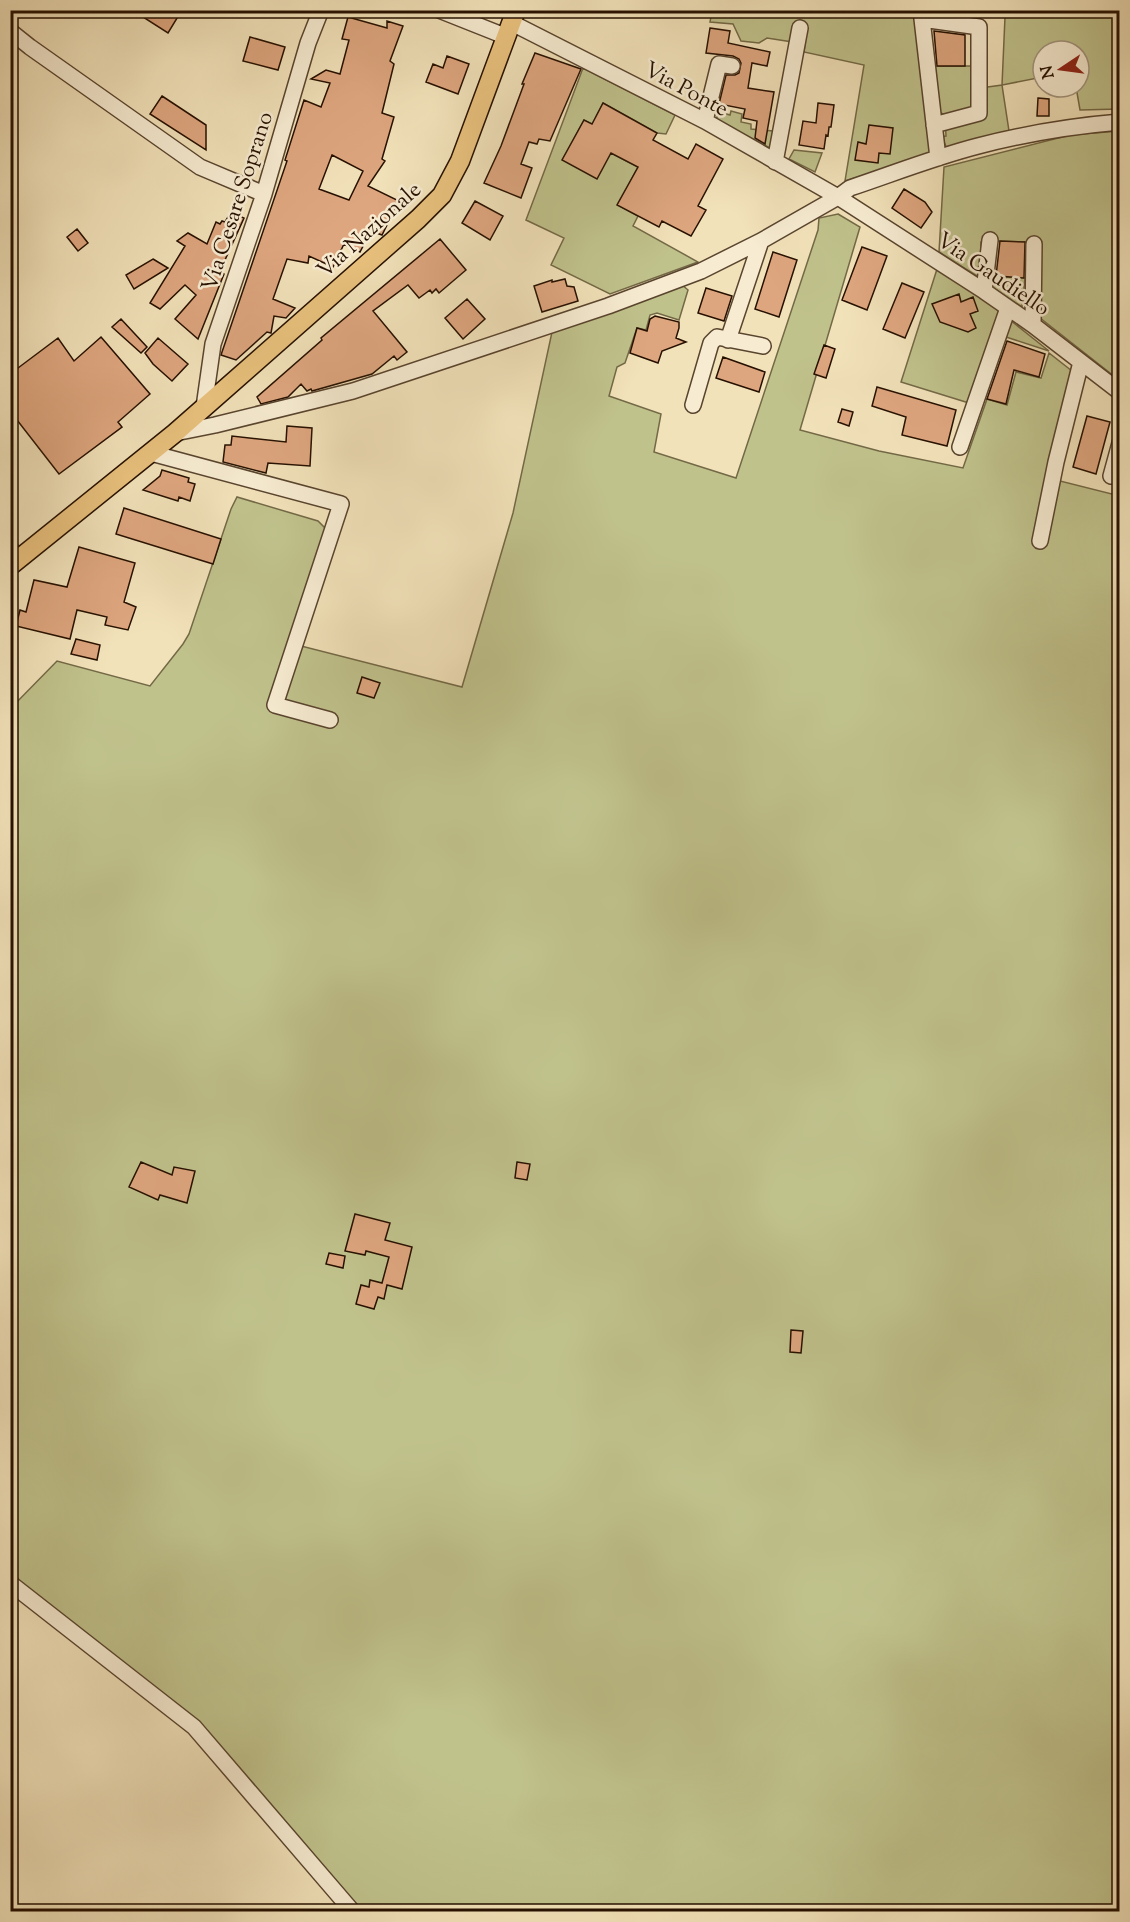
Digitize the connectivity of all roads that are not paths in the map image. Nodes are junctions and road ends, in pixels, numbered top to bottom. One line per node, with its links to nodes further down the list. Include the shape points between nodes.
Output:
1 (321, 10): 12 (street, Via Cesare Soprano)
2 (439, 10): 3 (street, Via Ponte)
3 (511, 23): 7 (street, Via Ponte); 25 (main road, Via Nazionale, via 471,134 442,195)
4 (800, 28): 11 (street)
5 (10, 31): 12 (street, via 200,167)
6 (732, 66): 7 (street, via 719,64)
7 (705, 122): 11 (street, Via Ponte)
8 (1119, 122): 10 (street, via 1040,133)
9 (934, 124): 9 (street, via 922,19 980,27 979,112); 10 (street)
10 (938, 158): 13 (street, via 850,188)
11 (775, 162): 13 (street, Via Ponte)
12 (264, 194): 25 (street, Via Cesare Soprano, via 213,344)
13 (838, 197): 15 (street); 17 (street, Via Gaudiello)
14 (990, 240): 17 (street)
15 (761, 241): 20 (street); 26 (street, via 701,271 653,289 352,391)
16 (1034, 244): 19 (street)
17 (984, 291): 18 (street, Via Gaudiello)
18 (1008, 308): 19 (street, Via Gaudiello); 28 (street)
19 (1033, 325): 22 (street, Via Gaudiello)
20 (728, 340): 21 (street); 24 (street, via 717,337 711,343)
21 (763, 346)
22 (1082, 362): 23 (street, Via Gaudiello); 31 (street)
23 (1119, 392)
24 (693, 405)
25 (204, 407): 26 (main road, Via Nazionale)
26 (175, 433): 29 (main road, Via Nazionale)
27 (1119, 443): 30 (street)
28 (960, 447)
29 (151, 453): 32 (main road, Via Nazionale); 33 (street, via 341,504 275,705)
30 (1111, 476)
31 (1040, 541)
32 (12, 559)
33 (330, 720)
34 (10, 1582): 35 (street, via 194,1727)
35 (352, 1911)

